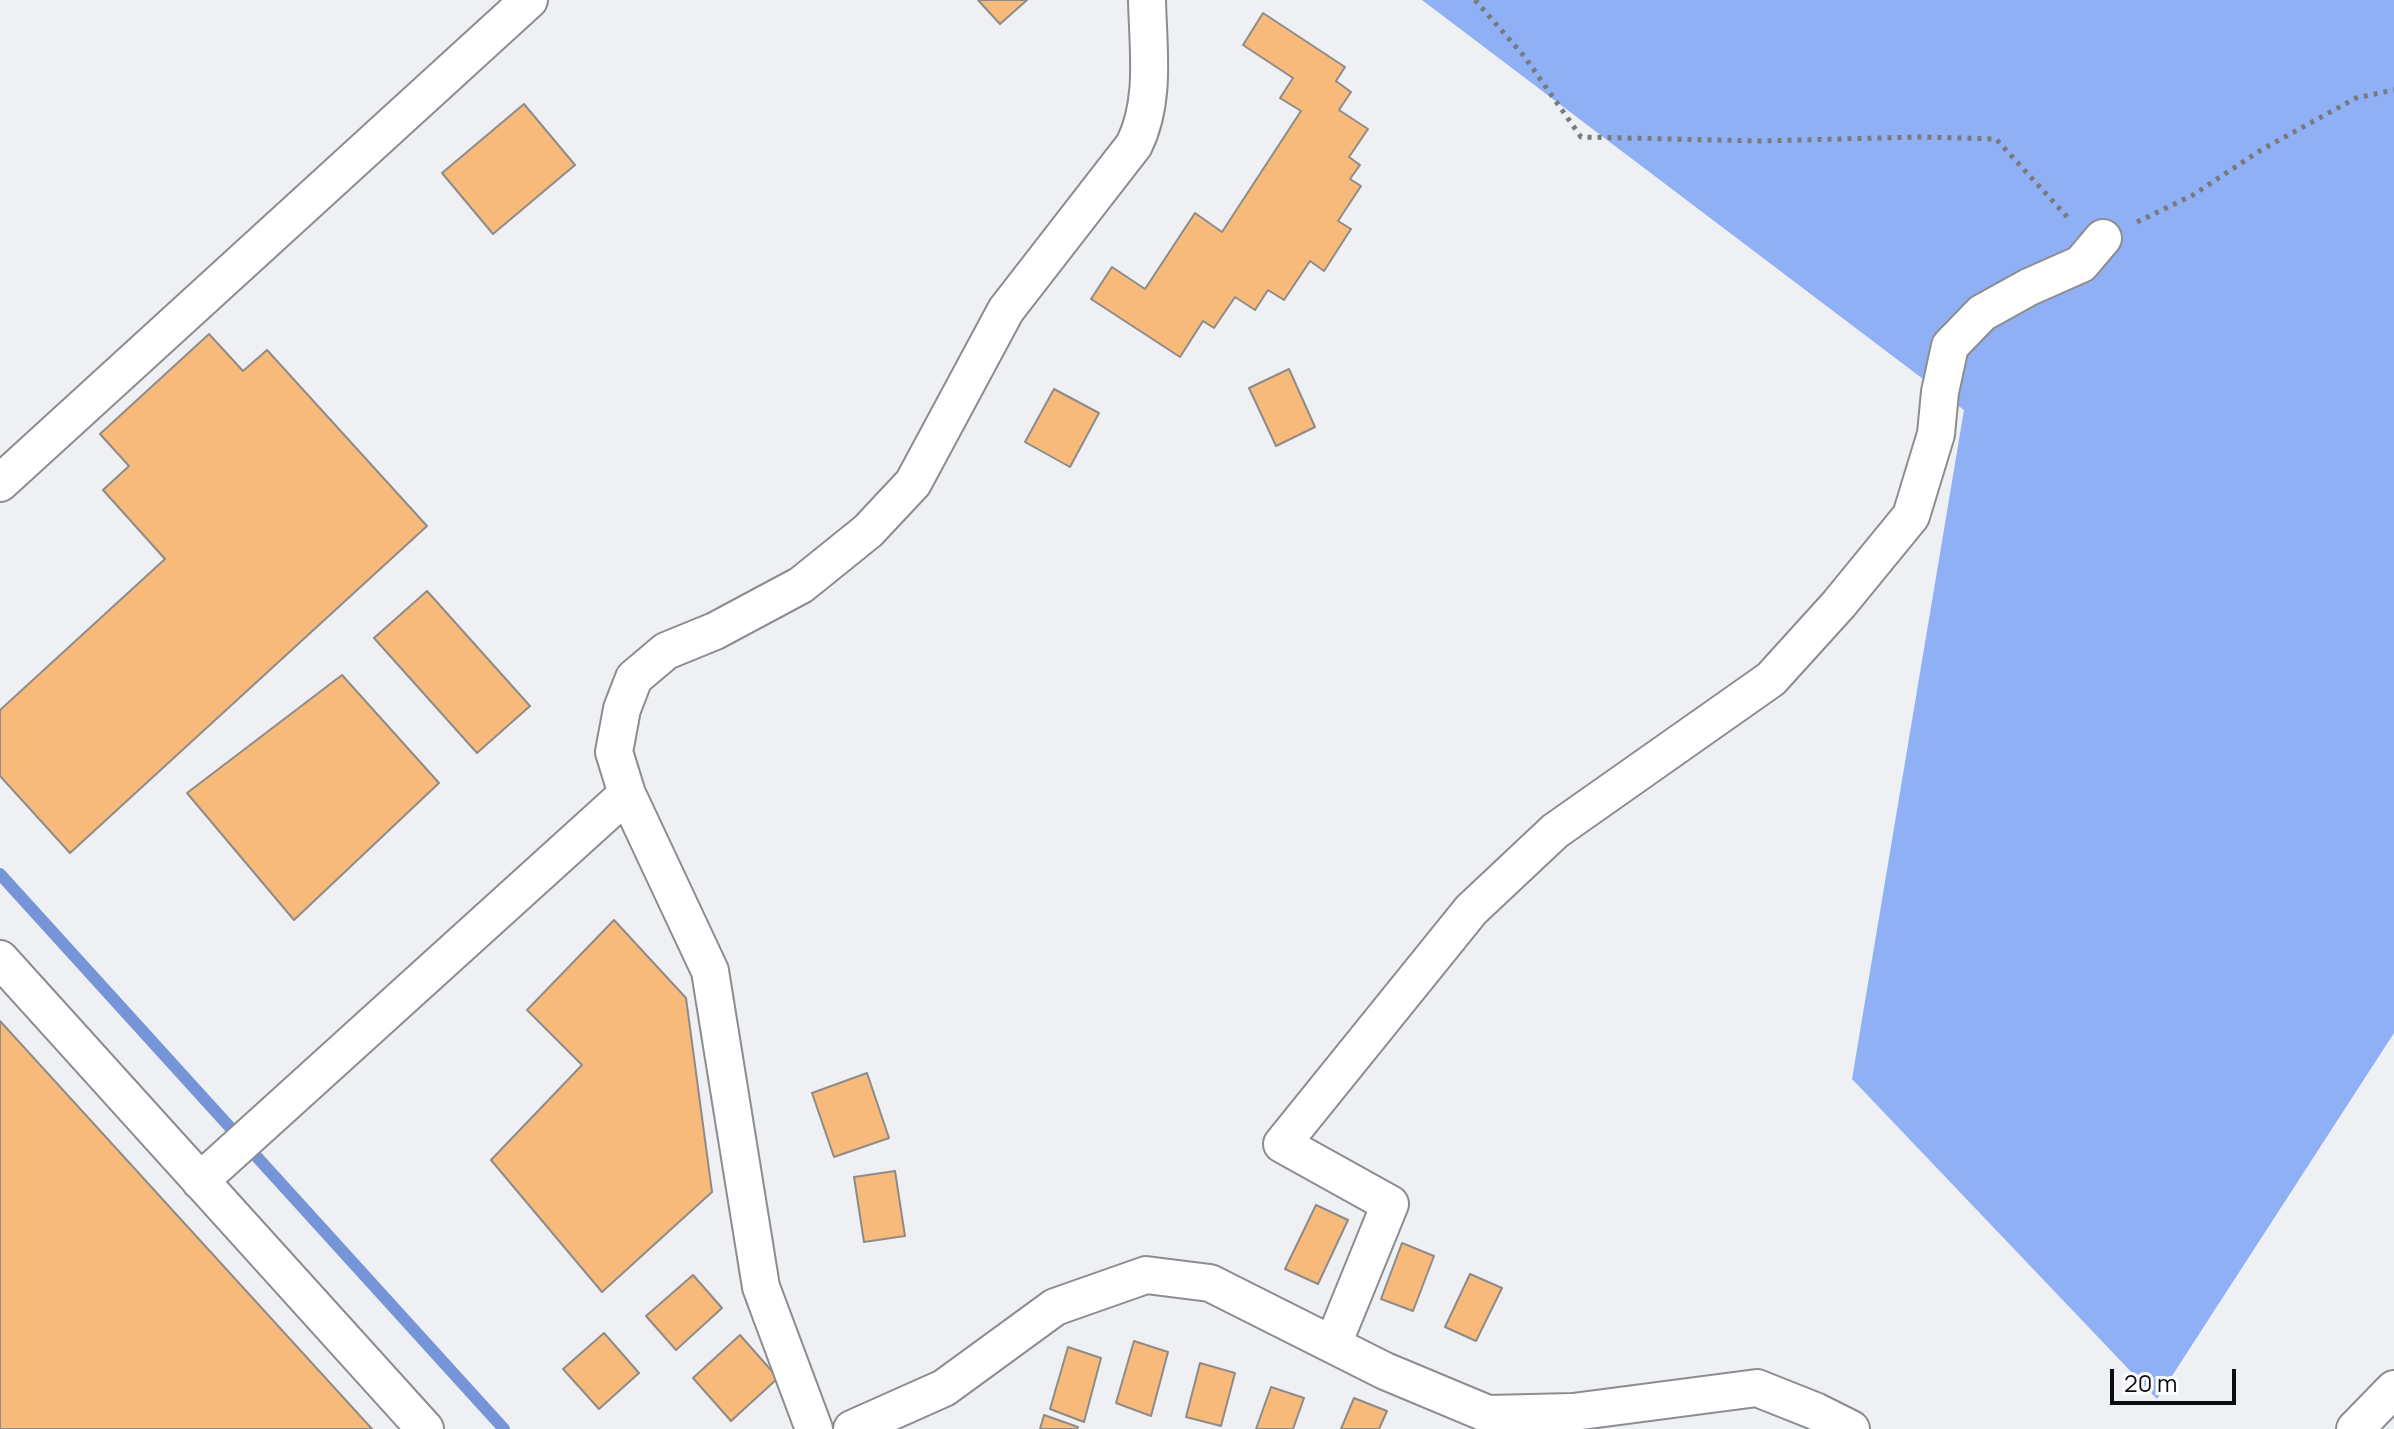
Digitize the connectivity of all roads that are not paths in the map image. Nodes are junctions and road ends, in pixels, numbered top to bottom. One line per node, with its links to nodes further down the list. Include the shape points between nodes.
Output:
1 (529, 0): 4 (street)
2 (1147, 0): 5 (street, via 1144,126 1006,310 913,483 868,531 801,585 666,651 634,678 614,752)
3 (2103, 238): 8 (street, via 2081,264 1982,313 1950,346 1936,434 1911,516 1839,604 1771,679 1555,831 1471,910 1282,1144 1390,1204)
4 (0, 483)
5 (627, 794): 7 (street); 11 (street, via 710,971 761,1287)
6 (0, 959): 7 (street)
7 (200, 1181): 10 (street)
8 (1333, 1344): 12 (street, via 1210,1283 1146,1275 1055,1307 944,1388); 13 (street, via 1488,1414 1573,1412 1757,1388)
9 (2394, 1389): 14 (street)
10 (425, 1429)
11 (814, 1429)
12 (852, 1429)
13 (1851, 1429)
14 (2355, 1429)

